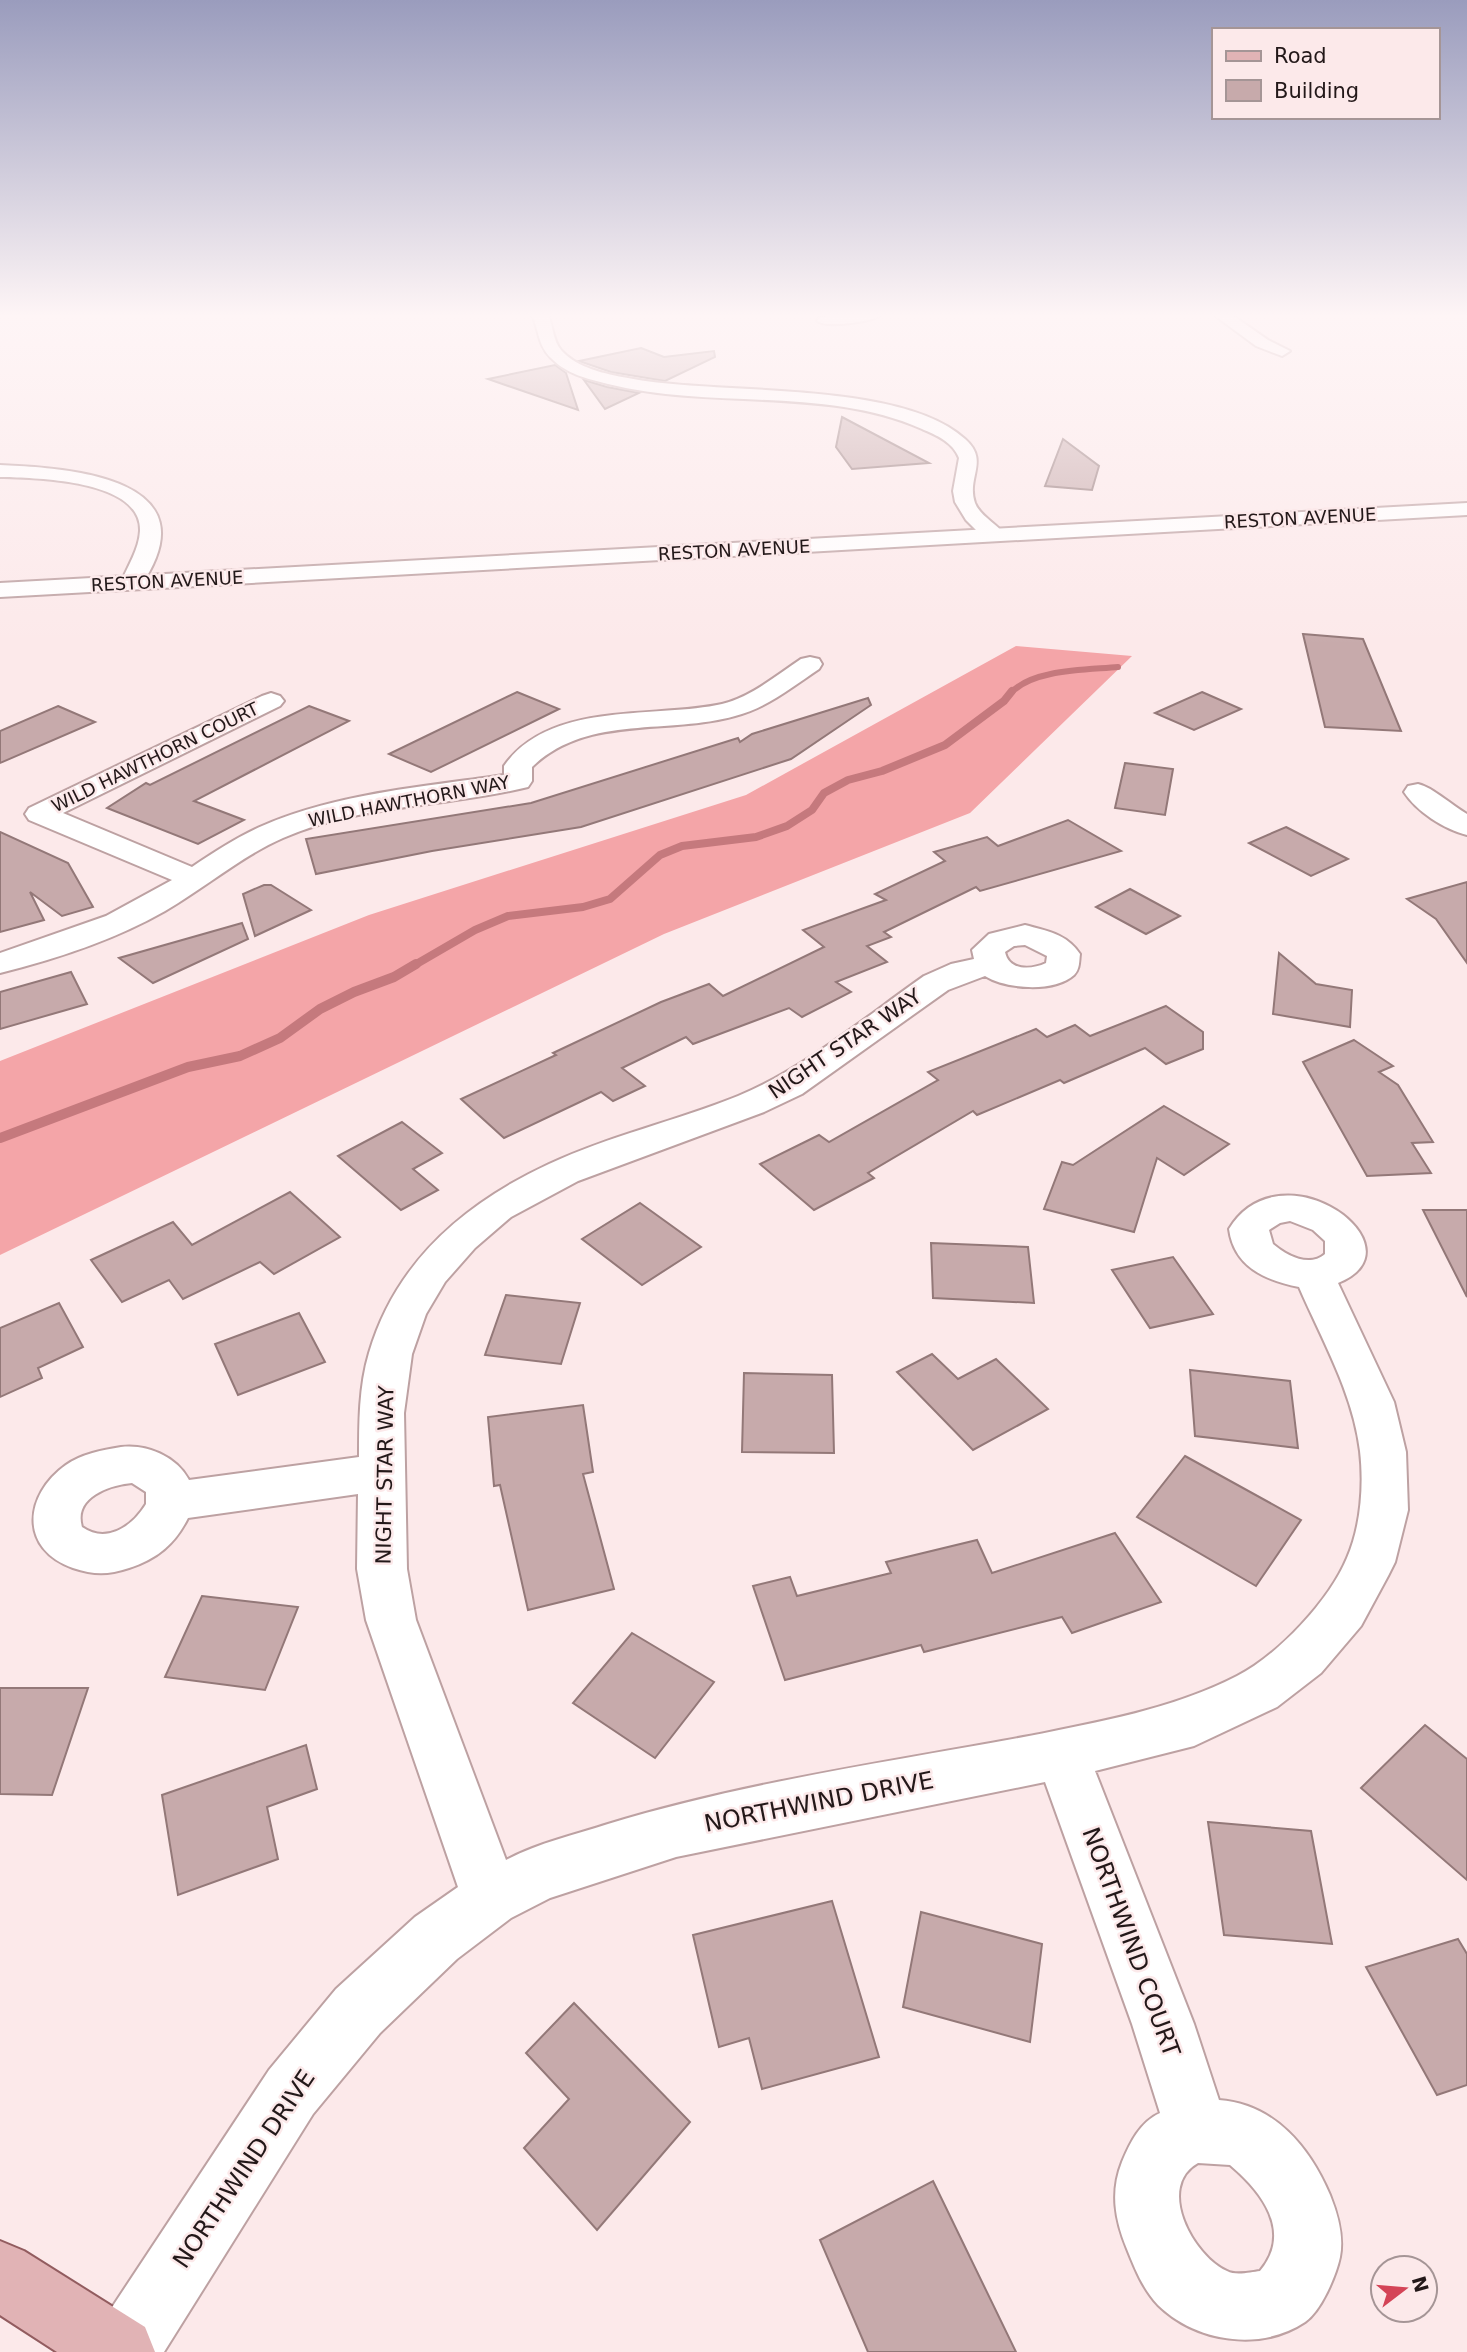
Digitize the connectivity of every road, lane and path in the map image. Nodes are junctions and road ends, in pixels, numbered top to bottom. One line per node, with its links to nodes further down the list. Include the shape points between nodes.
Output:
1 (928, 425): 4 (street, via 940,429 969,456 963,492 966,504)
2 (0, 471): 5 (street, via 79,478 130,495 150,524)
3 (1467, 509): 4 (street, RESTON AVENUE)
4 (993, 534): 5 (street, RESTON AVENUE)
5 (132, 582): 6 (street, RESTON AVENUE)
6 (0, 590)
7 (810, 664): 11 (street, WILD HAWTHORN WAY, via 749,704 726,711 611,721 573,729 526,755 518,766 518,781 305,820 245,845)
8 (271, 701): 11 (street, WILD HAWTHORN COURT, via 38,814)
9 (1418, 792): 10 (street)
10 (1467, 826)
11 (193, 878): 12 (street, WILD HAWTHORN WAY, via 122,922 80,940)
12 (0, 963)
13 (992, 964): 15 (street, NIGHT STAR WAY, via 936,983 789,1087 552,1177 497,1208 430,1272 405,1314 390,1354 382,1413)
14 (1313, 1273): 17 (street, NORTHWIND DRIVE, via 1372,1402 1383,1452 1384,1510 1371,1562 1343,1611 1303,1657 1259,1691 1194,1723)
15 (381, 1473): 16 (street); 18 (street, NIGHT STAR WAY, via 382,1569 391,1620)
16 (172, 1501)
17 (1062, 1754): 18 (street, NORTHWIND DRIVE, via 676,1830 537,1874); 19 (street, NORTHWIND COURT)
18 (491, 1898): 21 (street, NORTHWIND DRIVE, via 436,1938 358,2011 291,2092)
19 (1198, 2131)
20 (0, 2276): 21 (main road)
21 (122, 2352)

